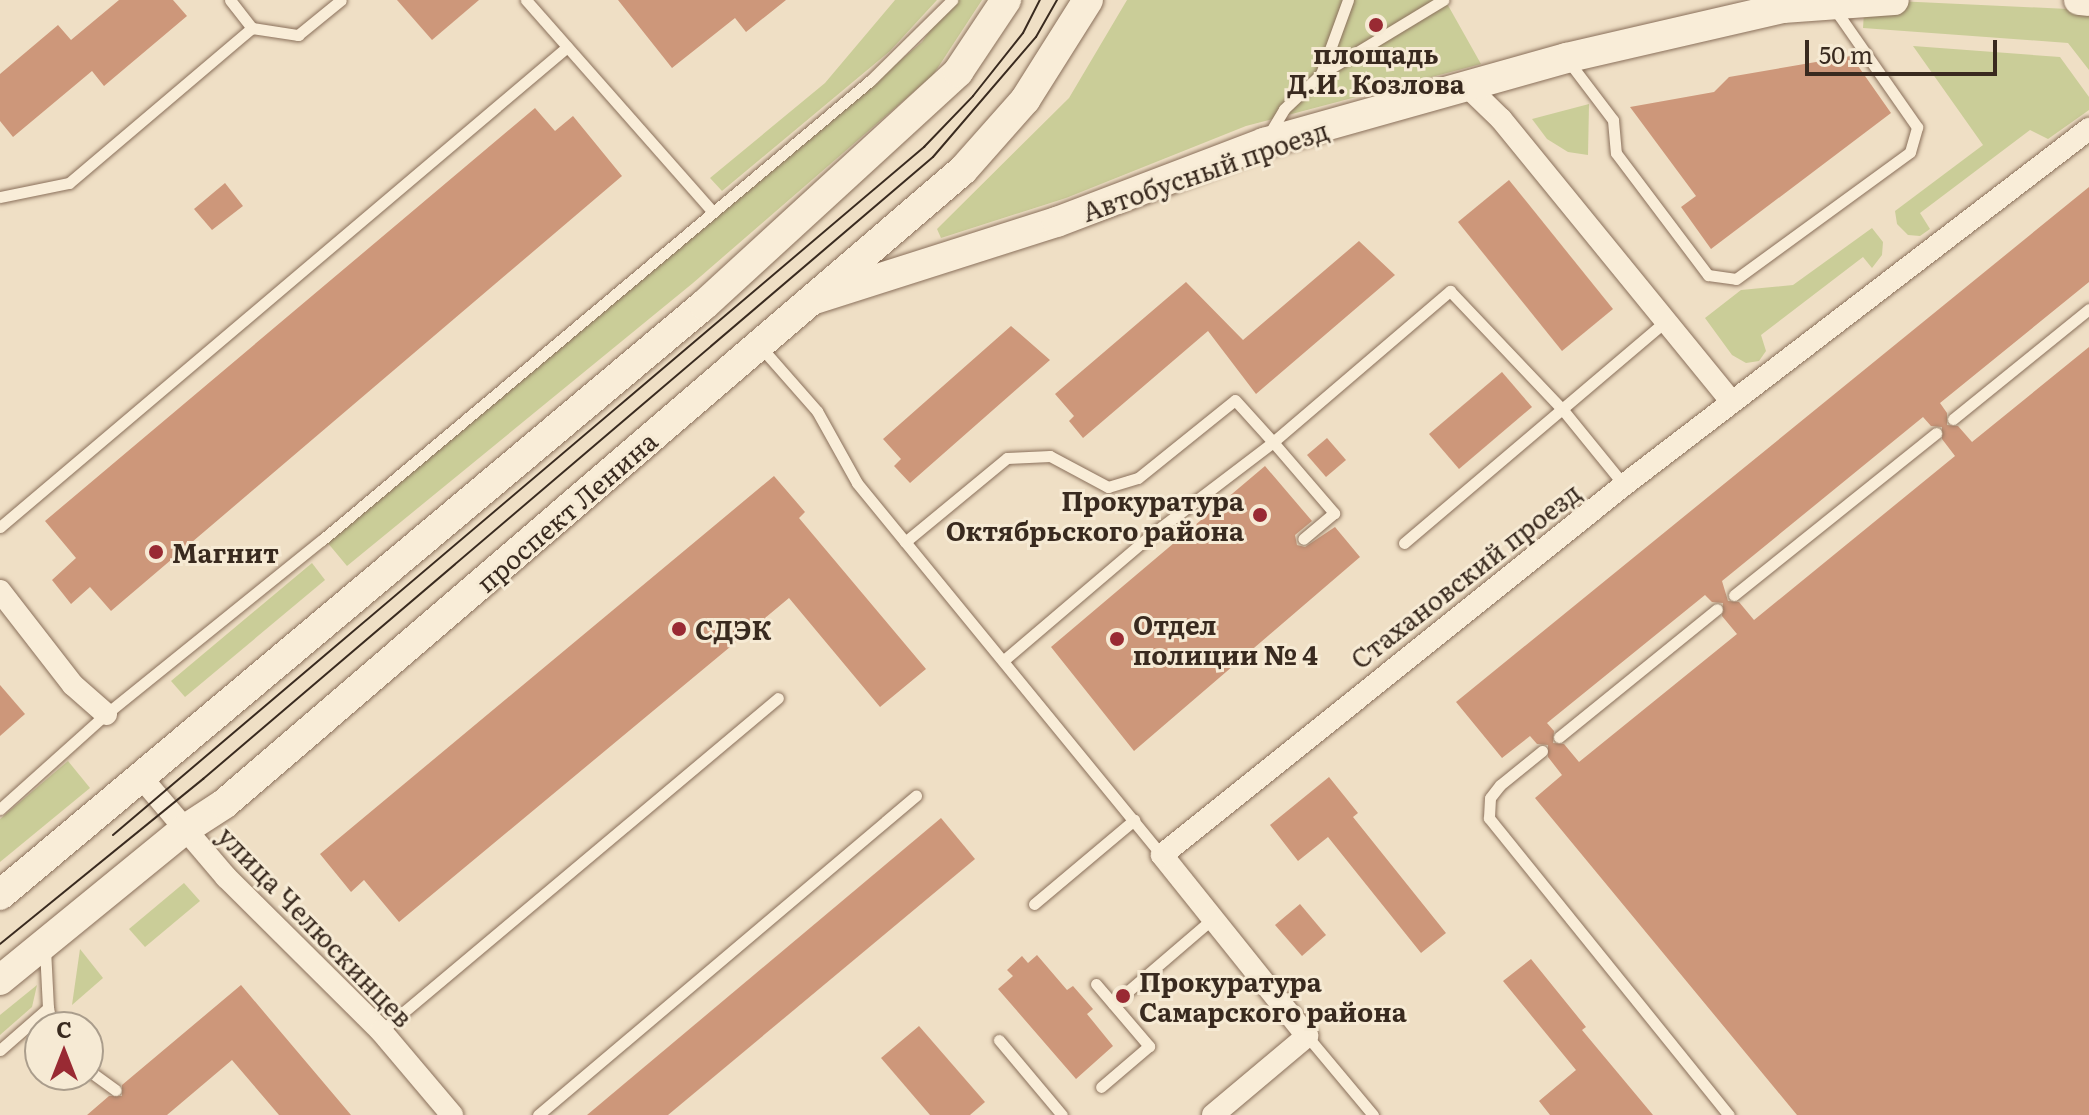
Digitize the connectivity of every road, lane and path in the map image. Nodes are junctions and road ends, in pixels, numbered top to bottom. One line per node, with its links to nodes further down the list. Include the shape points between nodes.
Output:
1 (230, 0): 13 (lane)
2 (341, 0): 13 (lane, via 298,35)
3 (526, 0): 14 (lane)
4 (952, 0): 21 (lane, via 871,80)
5 (1006, 0): 44 (main road, via 958,72 704,305)
6 (1088, 0): 22 (main road, проспект Ленина, via 1025,100 963,170)
7 (1348, 0): 16 (lane)
8 (1443, 0): 16 (lane)
9 (1894, 0): 11 (main road, Автобусный проезд)
10 (2079, 0): 12 (main road)
11 (1828, 1): 15 (main road, Автобусный проезд); 15 (lane, via 1917,127 1910,152 1736,279 1708,275 1616,153 1613,120)
12 (2089, 1)
13 (252, 28): 20 (lane, via 69,183)
14 (567, 47): 21 (lane); 32 (lane)
15 (1566, 58): 17 (main road, Автобусный проезд)
16 (1321, 74): 19 (lane, via 1284,109)
17 (1469, 88): 19 (main road, Автобусный проезд); 24 (street, via 1501,119)
18 (2089, 129): 26 (street, Стахановский проезд)
19 (1264, 143): 22 (main road, Автобусный проезд, via 1057,222)
20 (0, 197)
21 (712, 211): 41 (lane, via 310,550)
22 (802, 303): 25 (main road, проспект Ленина)
23 (2089, 309): 28 (lane)
24 (1665, 322): 26 (street); 27 (lane)
25 (759, 345): 34 (lane, via 817,411 857,483); 48 (main road, проспект Ленина, via 224,804)
26 (1732, 402): 31 (street, Стахановский проезд)
27 (1563, 410): 30 (lane, via 1450,291); 31 (lane); 35 (lane)
28 (1953, 419)
29 (1936, 433): 37 (lane)
30 (1273, 442): 33 (lane, via 1334,513); 34 (lane, via 1235,400 1138,478 1108,487 1050,456 1007,458); 39 (lane, via 1151,535)
31 (1624, 485): 49 (street, Стахановский проезд)
32 (0, 527)
33 (1303, 539)
34 (905, 542): 39 (lane)
35 (1404, 543)
36 (0, 591): 41 (street, via 73,685)
37 (1734, 595)
38 (1717, 609): 42 (lane)
39 (1004, 660): 47 (lane)
40 (778, 698): 59 (lane)
41 (106, 714): 46 (lane)
42 (1559, 737)
43 (1542, 751): 71 (lane, via 1500,785 1490,798 1489,818)
44 (140, 776): 48 (street, улица Челюскинцев); 50 (main road)
45 (916, 796): 67 (lane)
46 (0, 809)
47 (1134, 820): 49 (lane); 51 (lane)
48 (184, 830): 53 (main road, проспект Ленина); 59 (street, улица Челюскинцев)
49 (1162, 855): 52 (street)
50 (0, 895)
51 (1034, 904)
52 (1212, 919): 56 (lane); 60 (street)
53 (44, 944): 54 (main road, проспект Ленина); 57 (lane)
54 (0, 980)
55 (1096, 984): 56 (lane)
56 (1113, 1004): 64 (lane, via 1149,1046)
57 (48, 1008): 58 (lane); 62 (lane)
58 (49, 1011)
59 (381, 1031): 66 (street, улица Челюскинцев)
60 (1307, 1036): 69 (street); 70 (lane)
61 (999, 1040): 68 (lane)
62 (0, 1050)
63 (104, 1081): 65 (lane)
64 (1101, 1087)
65 (116, 1090)
66 (452, 1115)
67 (538, 1115)
68 (1062, 1115)
69 (1213, 1115)
70 (1373, 1115)
71 (1729, 1115)

